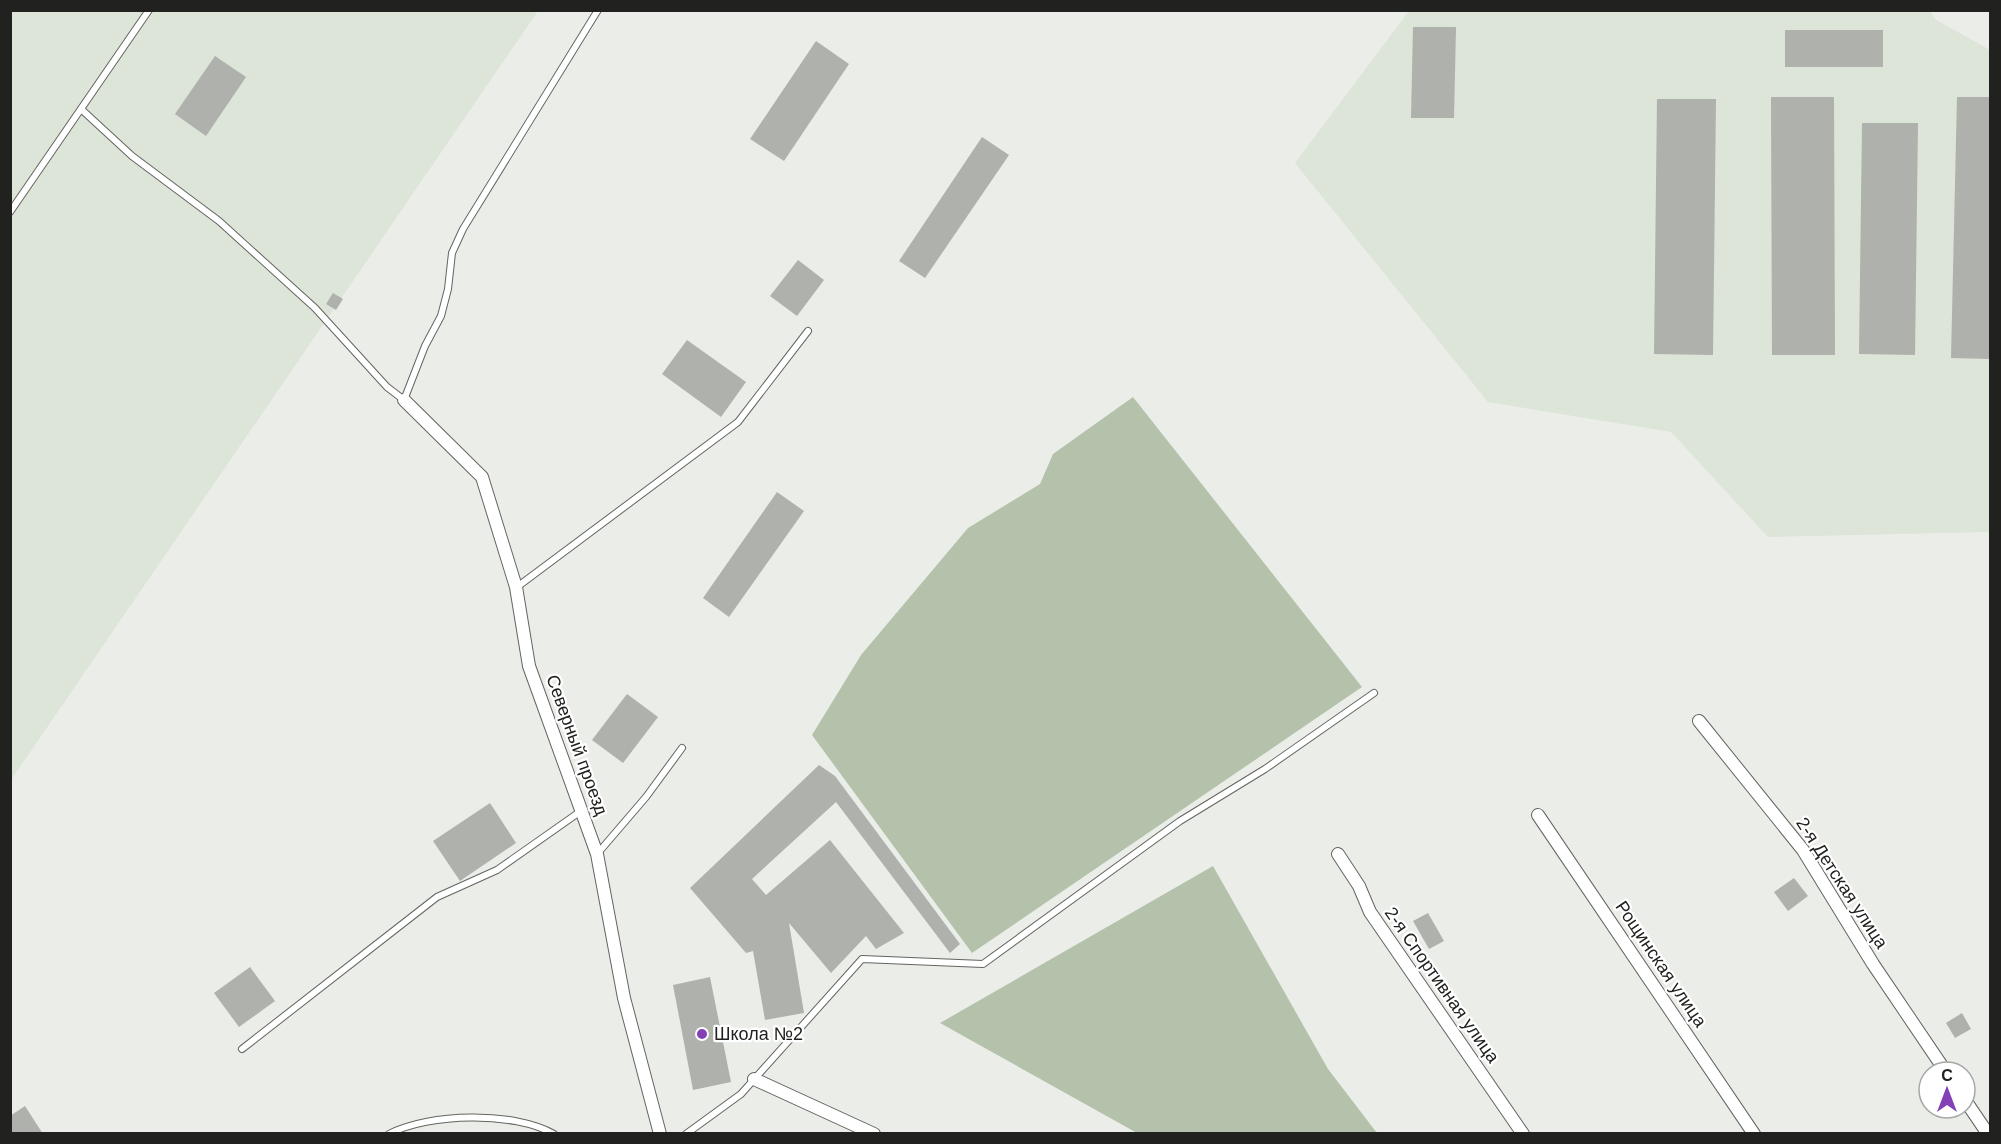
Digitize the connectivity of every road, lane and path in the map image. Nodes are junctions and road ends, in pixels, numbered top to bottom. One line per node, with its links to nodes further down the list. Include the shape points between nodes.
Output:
1 (148, 10): 3 (lane)
2 (598, 10): 6 (lane, via 463,229 452,253 441,316)
3 (81, 109): 4 (lane); 6 (lane, via 132,156 219,220 315,308 387,387)
4 (10, 212)
5 (808, 331): 7 (lane, via 738,422)
6 (404, 400): 7 (street, Северный проезд, via 482,477)
7 (516, 587): 11 (street, Северный проезд, via 529,666)
8 (1374, 693): 17 (lane, via 1265,769 1180,821 983,964 862,959)
9 (1698, 721): 16 (street, 2-я Детская улица, via 1803,850)
10 (682, 748): 13 (lane)
11 (582, 811): 13 (street, Северный проезд); 15 (lane, via 497,870 437,897)
12 (1538, 815): 27 (street, Рощинская улица)
13 (597, 854): 24 (street, Северный проезд, via 624,998)
14 (1338, 854): 26 (street, 2-я Спортивная улица, via 1370,912)
15 (242, 1049)
16 (1938, 1060)
17 (754, 1079): 20 (street); 25 (lane, via 741,1094)
18 (1977, 1118): 28 (street)
19 (424, 1124): 21 (lane, via 401,1127); 22 (lane); 23 (lane, via 482,1116 541,1126)
20 (866, 1132)
21 (389, 1134)
22 (422, 1134)
23 (554, 1134)
24 (660, 1134)
25 (686, 1134)
26 (1523, 1134)
27 (1754, 1134)
28 (1988, 1134)

